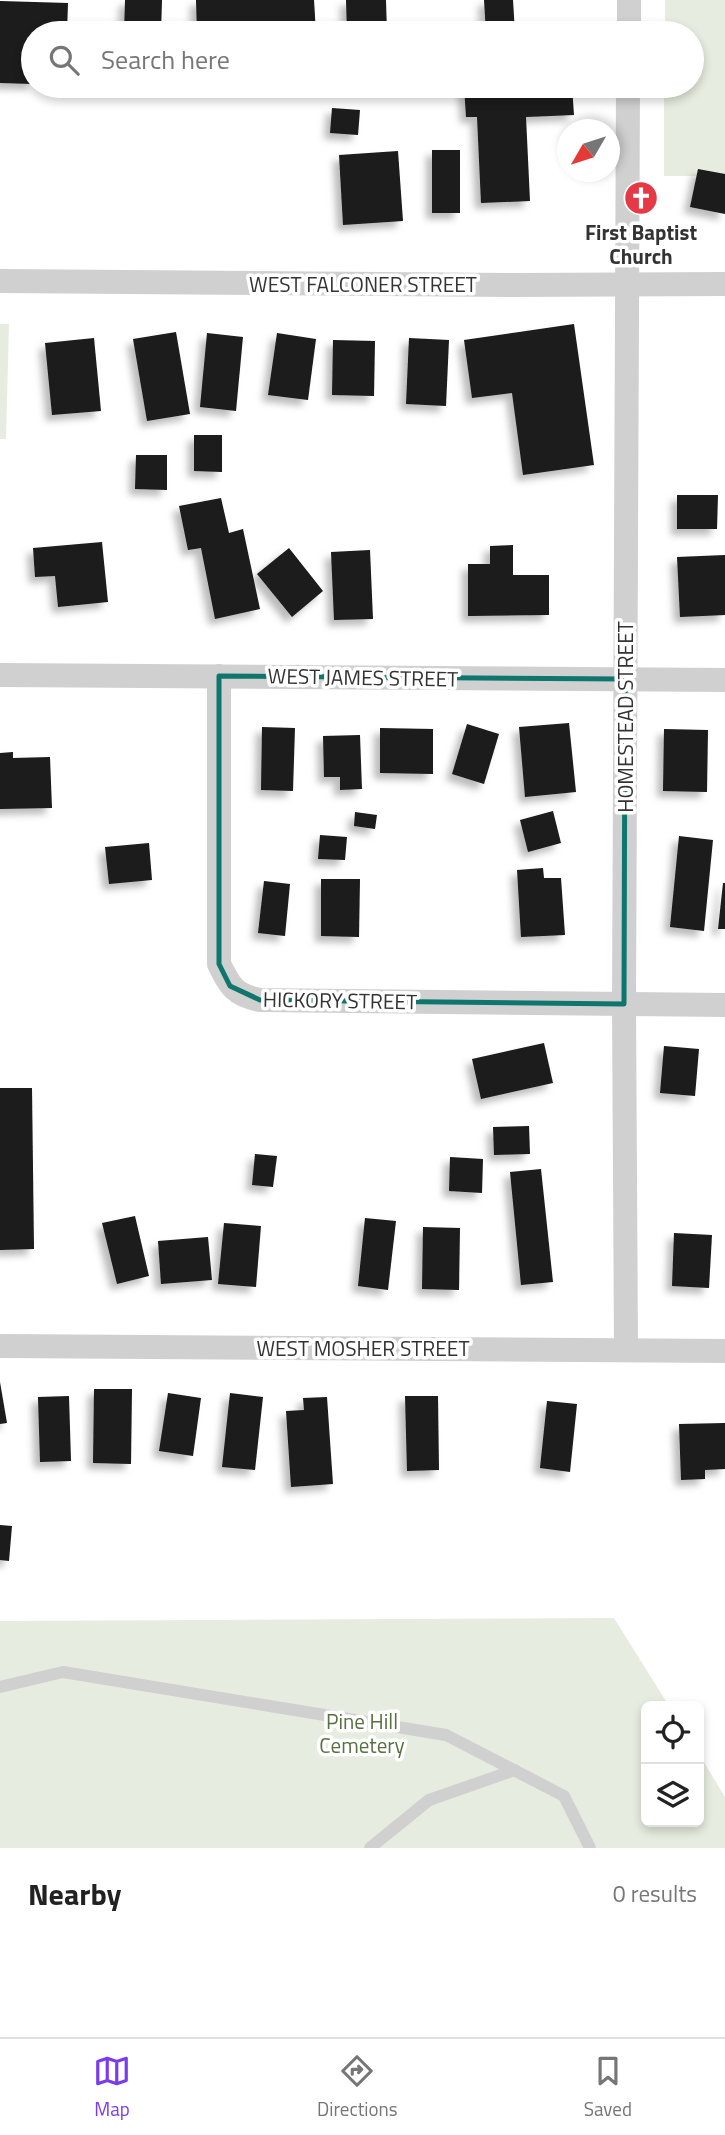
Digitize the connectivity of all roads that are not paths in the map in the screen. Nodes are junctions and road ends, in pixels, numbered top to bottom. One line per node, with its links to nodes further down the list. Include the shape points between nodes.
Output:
1 (629, 0): 2 (street)
2 (629, 21)
3 (628, 98): 5 (street, HOMESTEAD STREET)
4 (0, 281): 5 (street, WEST FALCONER STREET)
5 (626, 284): 6 (street, WEST FALCONER STREET); 9 (street, HOMESTEAD STREET)
6 (725, 284)
7 (0, 675): 8 (street, WEST JAMES STREET)
8 (219, 676): 9 (street, WEST JAMES STREET); 11 (street, HICKORY STREET, via 219,964 230,986 244,997 260,1000)
9 (625, 679): 10 (street, WEST JAMES STREET); 11 (street, HOMESTEAD STREET)
10 (725, 680)
11 (624, 1004): 12 (street, HICKORY STREET); 14 (street, HOMESTEAD STREET)
12 (725, 1005)
13 (0, 1346): 14 (street, WEST MOSHER STREET)
14 (626, 1349): 15 (street, WEST MOSHER STREET)
15 (725, 1351)
16 (0, 1687): 17 (lane, via 63,1672 446,1735)
17 (515, 1770): 18 (lane, via 429,1800); 19 (lane, via 564,1796)
18 (370, 1848)
19 (590, 1848)

